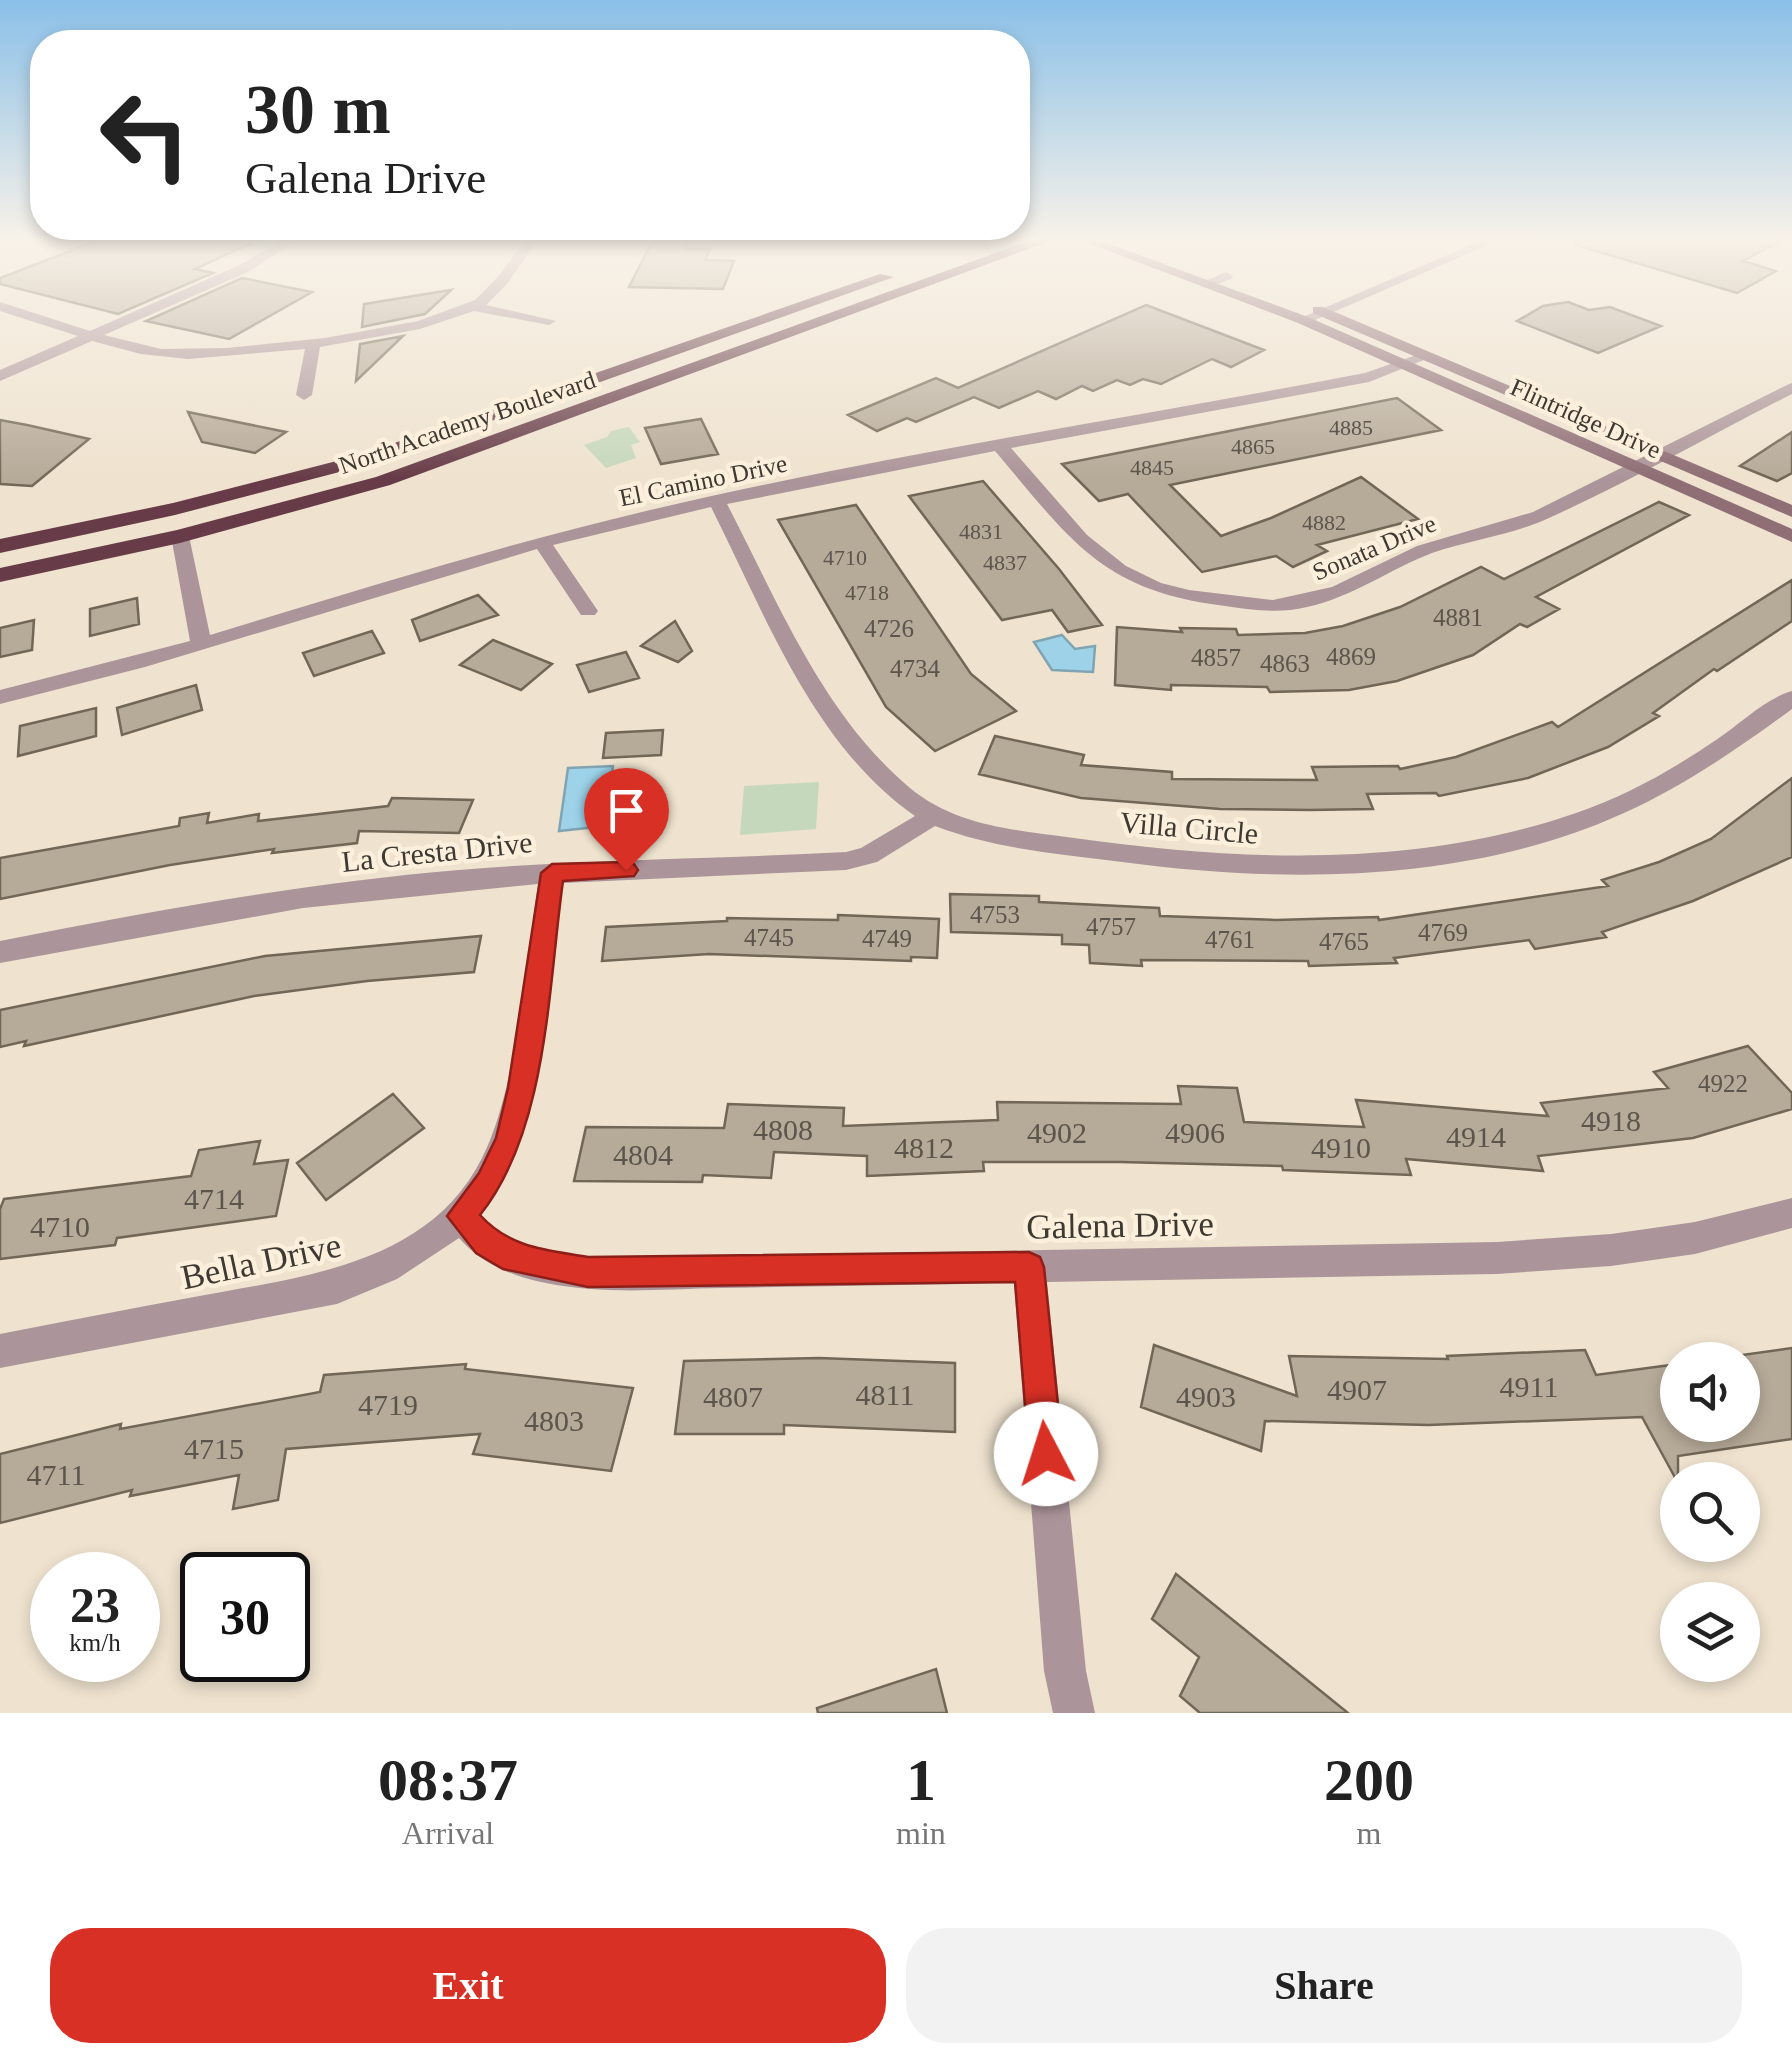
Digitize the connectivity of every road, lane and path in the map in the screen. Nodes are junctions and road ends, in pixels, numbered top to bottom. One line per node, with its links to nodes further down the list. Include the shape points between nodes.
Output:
1 (40, 318): 12 (street)
2 (130, 318): 12 (street)
3 (446, 318): 13 (street)
4 (533, 318): 11 (street)
5 (769, 318): 27 (highway, North Academy Boulevard, via 367,459)
6 (832, 318): 24 (highway, North Academy Boulevard, via 438,462)
7 (1297, 318): 10 (street, Flintridge Drive)
8 (1308, 318): 10 (street)
9 (1339, 318): 14 (street, Flintridge Drive)
10 (1303, 320): 15 (street, Flintridge Drive)
11 (549, 321)
12 (94, 334): 13 (street, via 184,354); 16 (street)
13 (314, 341): 18 (street)
14 (1427, 356): 15 (street, El Camino Drive); 20 (street, Flintridge Drive)
15 (1404, 364): 19 (street, El Camino Drive, via 1369,377); 21 (street, Flintridge Drive)
16 (0, 376)
17 (1792, 388): 20 (street, Sonata Drive)
18 (304, 395)
19 (1001, 447): 21 (street, Sonata Drive, via 1080,539 1119,570 1189,596 1273,606 1339,591 1424,550 1539,516); 22 (street, El Camino Drive)
20 (1657, 455): 21 (street, Sonata Drive); 23 (street, Flintridge Drive)
21 (1634, 467): 25 (street, Flintridge Drive)
22 (717, 501): 26 (street, El Camino Drive); 33 (street, Villa Circle, via 825,707 902,794)
23 (1792, 512)
24 (180, 536): 28 (highway, North Academy Boulevard); 30 (street)
25 (1792, 536)
26 (542, 542): 29 (street); 30 (street, El Camino Drive)
27 (0, 546)
28 (0, 574)
29 (588, 611)
30 (201, 644): 31 (street, El Camino Drive)
31 (0, 697)
32 (1792, 698): 33 (street, Villa Circle, via 1666,782 1585,819 1499,844 1402,859 1308,866 1152,858 1004,838)
33 (933, 816): 34 (street, La Cresta Drive, via 868,856 846,861)
34 (552, 873): 35 (street, La Cresta Drive, via 240,907); 37 (street, Bella Drive, via 510,1138 489,1182)
35 (0, 952)
36 (1792, 1213): 38 (street, Galena Drive, via 1695,1238 1592,1252)
37 (462, 1216): 38 (street, Galena Drive, via 486,1243 514,1258 588,1272); 39 (street, Bella Drive, via 424,1247 337,1287)
38 (1029, 1267): 40 (street, via 1064,1671)
39 (0, 1352)
40 (1074, 1713)

